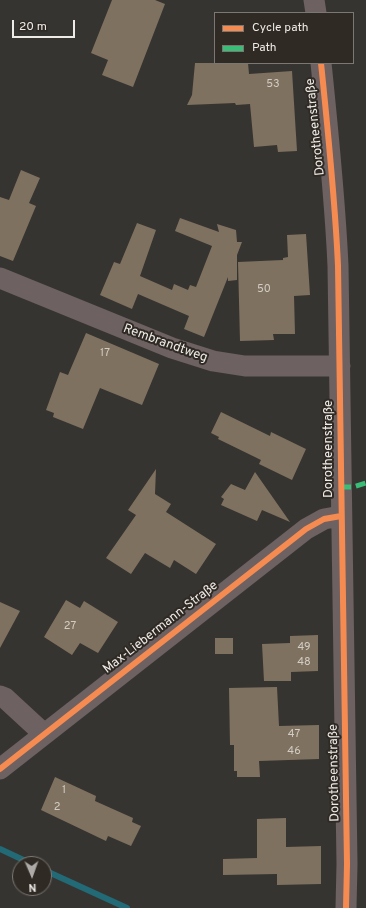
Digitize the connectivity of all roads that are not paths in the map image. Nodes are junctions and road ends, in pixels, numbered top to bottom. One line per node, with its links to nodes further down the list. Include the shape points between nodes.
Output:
1 (314, 0): 2 (street)
2 (316, 12)
3 (321, 64): 5 (street, Dorotheenstraße, via 336,213)
4 (0, 278): 5 (street, Rembrandtweg, via 172,348 213,361 245,366)
5 (340, 366): 6 (street, Dorotheenstraße)
6 (341, 516): 8 (street, Max-Liebermann-Straße, via 324,519 306,529); 10 (street, Dorotheenstraße)
7 (0, 696): 8 (street)
8 (44, 734): 9 (street, Max-Liebermann-Straße)
9 (0, 768)
10 (346, 908)

